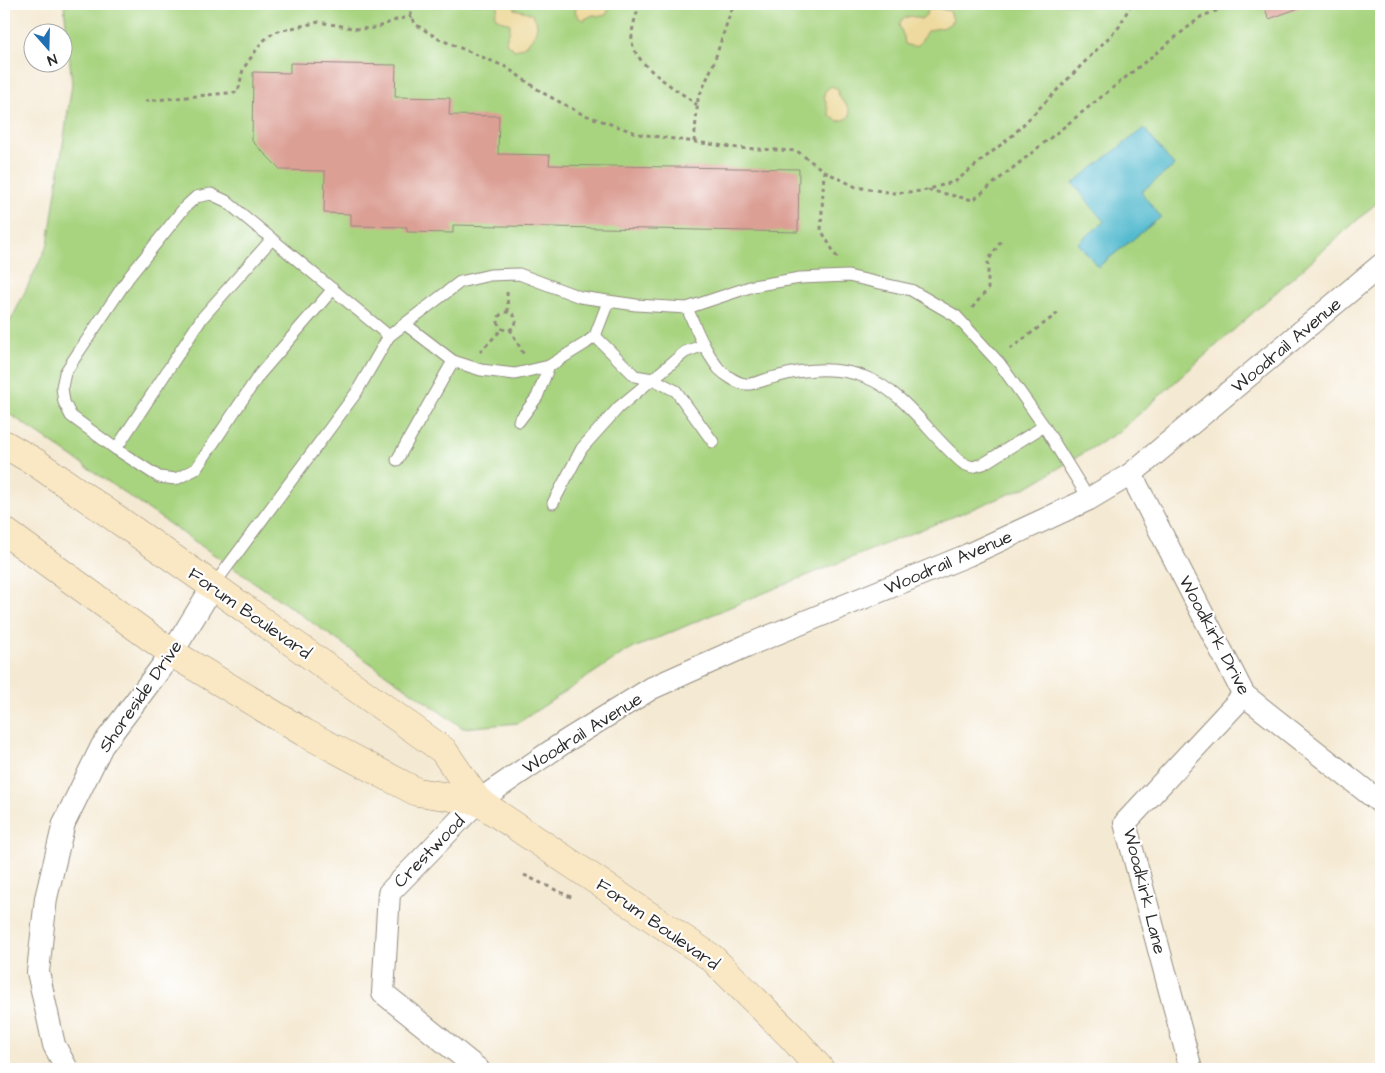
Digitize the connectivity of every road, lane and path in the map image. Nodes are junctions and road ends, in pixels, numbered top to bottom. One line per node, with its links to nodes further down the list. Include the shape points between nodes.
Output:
1 (407, 4): 6 (path)
2 (640, 4): 8 (path, via 633,25 632,44 644,64)
3 (736, 4): 8 (path)
4 (1131, 4): 11 (path, via 1119,27 1013,135 956,181)
5 (1236, 4): 11 (path, via 1202,16 972,200)
6 (412, 16): 7 (path, via 375,28 358,29 319,22 274,32 262,42 243,69 238,92); 9 (path, via 415,24 439,39 506,67 543,93 582,114 639,134)
7 (145, 101)
8 (697, 105): 9 (path)
9 (694, 142): 10 (path, via 796,152)
10 (824, 171): 11 (path, via 856,187 894,193); 15 (path, via 821,230)
11 (927, 190)
12 (271, 240): 16 (lane); 37 (lane, via 202,318); 37 (lane, via 226,201 211,194 196,197 129,277 72,362 62,387 64,402 71,416)
13 (1002, 241): 20 (path, via 988,261 988,289)
14 (1381, 265): 39 (street, Woodrail Avenue)
15 (848, 276): 18 (lane, via 800,278 753,286); 20 (lane, via 911,290)
16 (332, 289): 24 (lane); 37 (lane, via 259,375 196,469 176,479 158,478)
17 (608, 302): 18 (lane); 21 (lane, via 580,297 520,274 490,275 460,282); 25 (lane)
18 (687, 308): 26 (lane)
19 (1058, 313): 27 (path)
20 (959, 320): 27 (lane)
21 (405, 324): 24 (lane); 28 (lane)
22 (502, 329): 23 (path); 23 (path, via 499,318 508,313 516,320); 29 (path)
23 (510, 329): 31 (path)
24 (389, 336): 43 (lane, via 356,393)
25 (595, 336): 30 (lane); 32 (lane, via 634,376)
26 (704, 345): 32 (lane, via 685,352); 34 (lane, via 720,370 745,384 816,369 866,377 898,396 956,458 972,467 983,464)
27 (997, 360): 34 (lane)
28 (453, 361): 29 (lane); 38 (lane)
29 (467, 366): 31 (lane, via 515,374)
30 (549, 366): 31 (lane); 33 (lane, via 536,397)
31 (532, 370)
32 (653, 379): 35 (lane, via 676,391); 41 (lane, via 619,407 582,448)
33 (518, 421)
34 (1044, 426): 40 (lane)
35 (714, 442)
36 (4, 444): 43 (street, Forum Boulevard, via 35,462)
37 (116, 449)
38 (397, 460)
39 (1131, 474): 40 (street, Woodrail Avenue); 45 (street, Woodkirk Drive)
40 (1090, 499): 46 (street, Woodrail Avenue, via 968,555 652,688)
41 (553, 503)
42 (4, 531): 44 (street, Forum Boulevard)
43 (213, 586): 44 (street, Shoreside Drive); 46 (street, Forum Boulevard, via 442,750)
44 (172, 654): 46 (street, Forum Boulevard, via 305,733 414,791); 48 (street, Shoreside Drive, via 102,746 64,823 46,898 38,972 54,1045)
45 (1244, 695): 47 (street, Woodkirk Drive); 51 (street, Woodkirk Lane, via 1125,823)
46 (478, 801): 49 (street, Crestwood, via 389,892 383,994); 50 (street, Forum Boulevard, via 712,958)
47 (1381, 803)
48 (67, 1069)
49 (478, 1069)
50 (820, 1069)
51 (1191, 1069)

